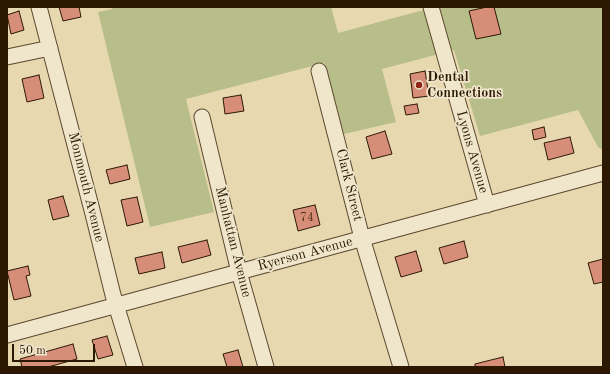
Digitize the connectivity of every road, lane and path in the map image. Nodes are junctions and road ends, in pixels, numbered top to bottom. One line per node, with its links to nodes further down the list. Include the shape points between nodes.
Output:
1 (39, 7): 3 (street, Monmouth Avenue)
2 (431, 7): 8 (street, Lyons Avenue)
3 (50, 48): 4 (street); 11 (street, Monmouth Avenue)
4 (7, 56)
5 (319, 71): 9 (street, Clark Street)
6 (202, 117): 10 (street, Manhattan Avenue)
7 (603, 173): 8 (street, Ryerson Avenue)
8 (487, 204): 9 (street, Ryerson Avenue)
9 (362, 238): 10 (street, Ryerson Avenue); 15 (street, Clark Street)
10 (239, 272): 11 (street, Ryerson Avenue); 14 (street, Manhattan Avenue)
11 (116, 306): 12 (street, Ryerson Avenue); 13 (street, Monmouth Avenue)
12 (7, 336)
13 (135, 367)
14 (266, 367)
15 (401, 367)

